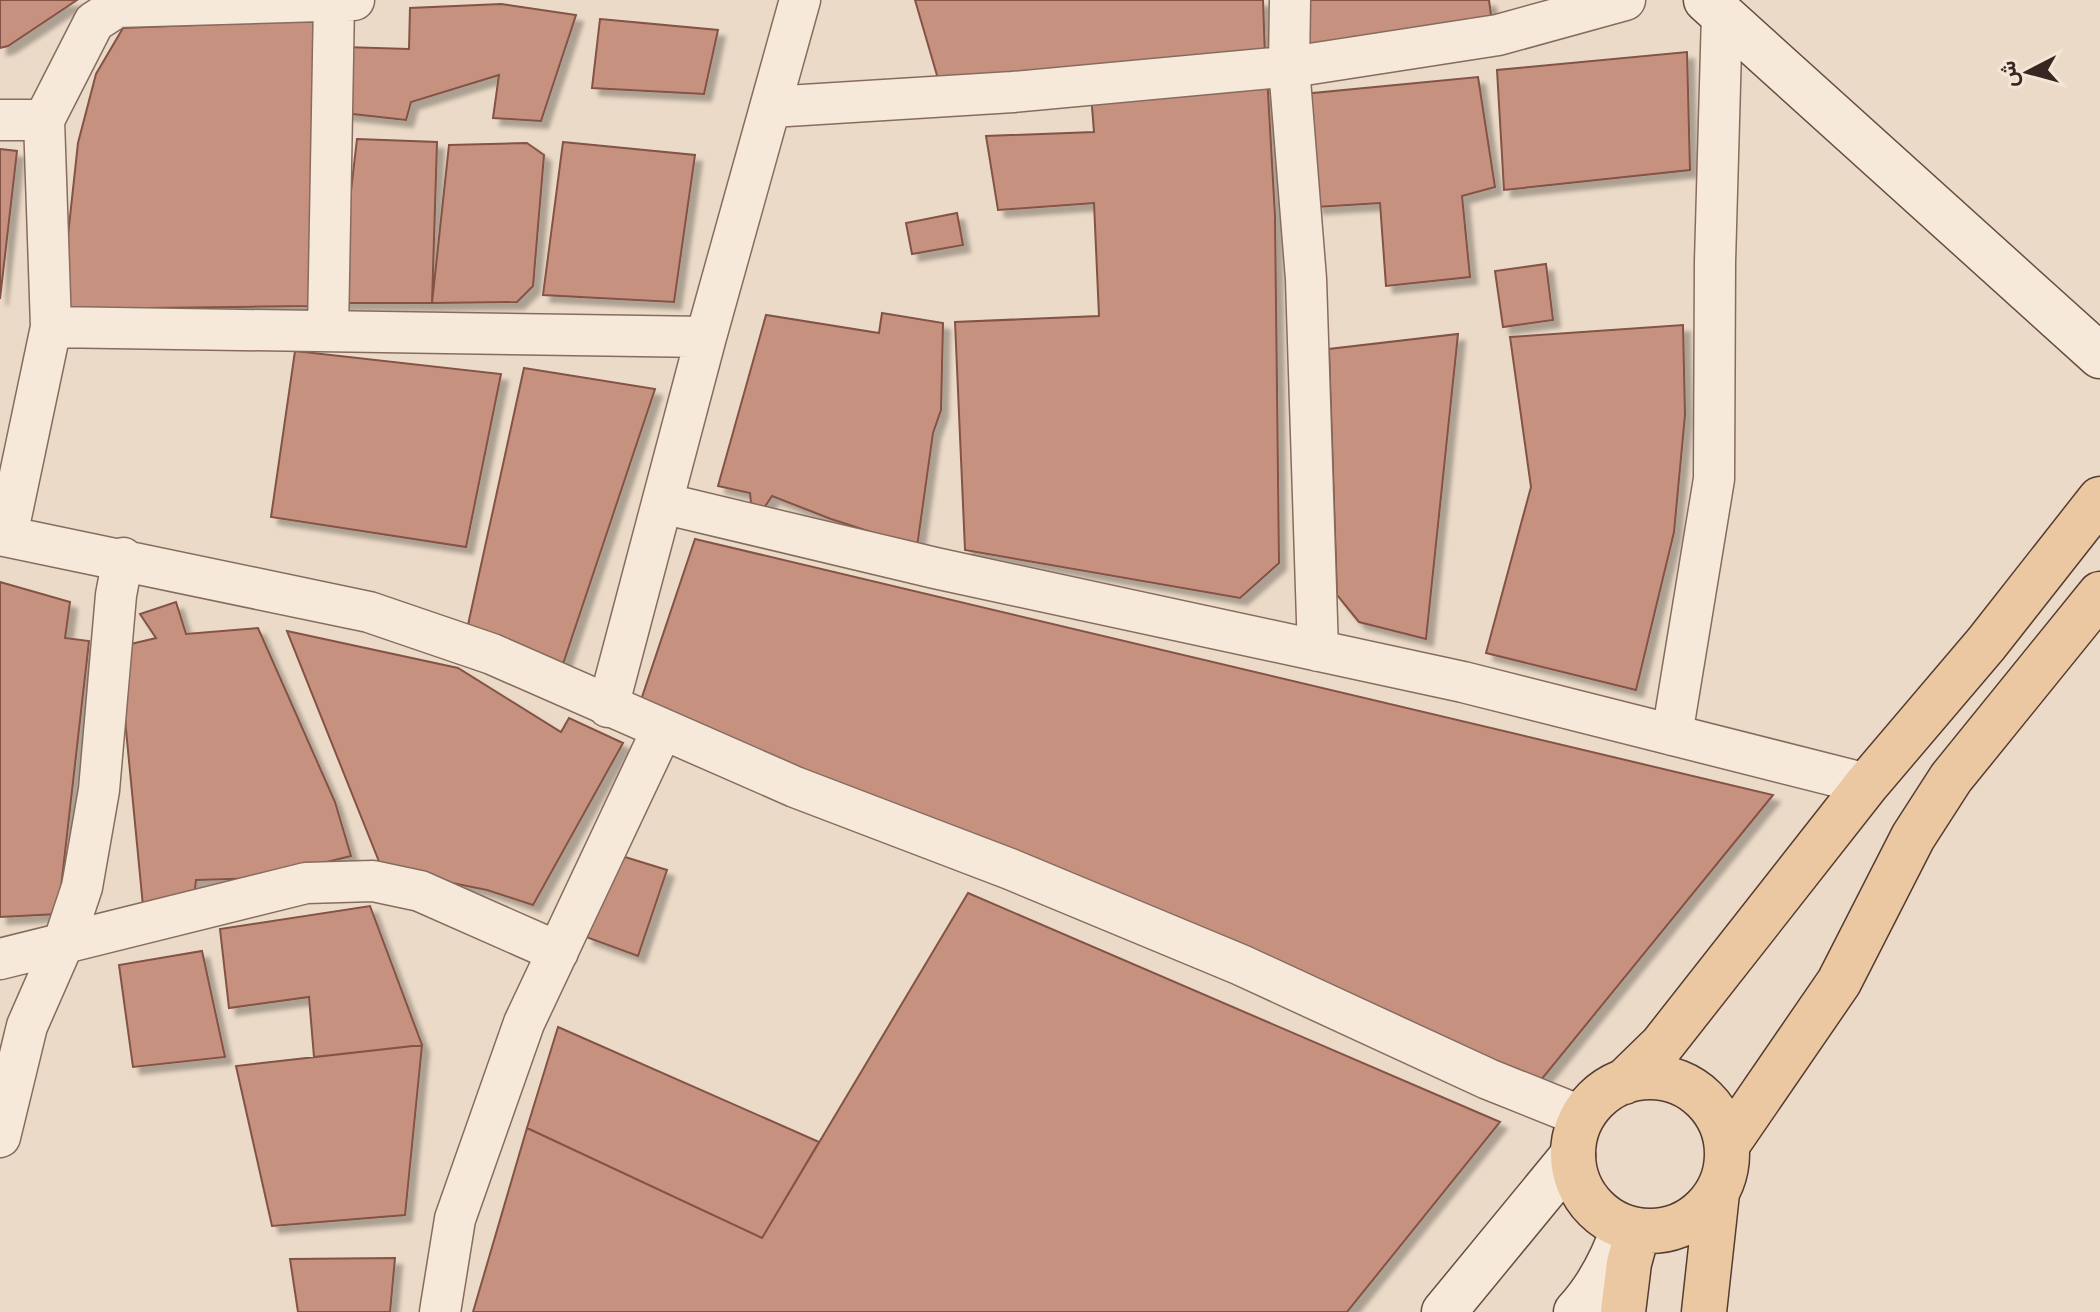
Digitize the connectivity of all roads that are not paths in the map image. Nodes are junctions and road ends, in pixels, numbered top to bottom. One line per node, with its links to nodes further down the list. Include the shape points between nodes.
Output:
1 (800, 0): 7 (street)
2 (1290, 0): 6 (street)
3 (1625, 0): 6 (street, via 1498,35)
4 (344, 1): 9 (street, via 117,7 94,22); 11 (street)
5 (1714, 7): 13 (street); 22 (street, via 1714,479)
6 (1289, 67): 7 (street); 19 (street, via 1306,279)
7 (771, 107): 12 (street)
8 (0, 120): 9 (street)
9 (44, 120): 10 (street)
10 (51, 327): 11 (street); 16 (street)
11 (328, 331): 12 (street)
12 (706, 337): 15 (street)
13 (2100, 356)
14 (2100, 499): 23 (main road)
15 (662, 503): 19 (street); 20 (street)
16 (4, 535): 17 (street)
17 (123, 558): 20 (street, via 369,612 492,654); 24 (street, via 99,790 82,887)
18 (2100, 594): 30 (main road, via 1951,778 1913,837 1839,982)
19 (1318, 651): 22 (street)
20 (608, 707): 21 (street)
21 (662, 730): 25 (street); 28 (street, via 1241,965 1488,1079)
22 (1672, 735): 23 (street)
23 (1867, 784): 27 (main road, via 1662,1045)
24 (63, 944): 25 (street, via 306,883 373,881 420,891); 26 (street); 29 (street, via 27,1026)
25 (558, 952): 33 (street, via 524,1023 455,1219)
26 (0, 959)
27 (1624, 1082): 28 (main road, via 1594,1103); 30 (main road, via 1646,1077 1690,1088 1708,1103)
28 (1578, 1136): 32 (main road, via 1577,1178 1587,1199 1604,1216); 34 (street)
29 (0, 1137)
30 (1727, 1145): 31 (main road)
31 (1717, 1193): 32 (main road, via 1683,1225 1661,1231); 37 (main road)
32 (1631, 1229): 35 (street); 36 (main road)
33 (440, 1312)
34 (1444, 1312)
35 (1576, 1312)
36 (1623, 1312)
37 (1704, 1312)

